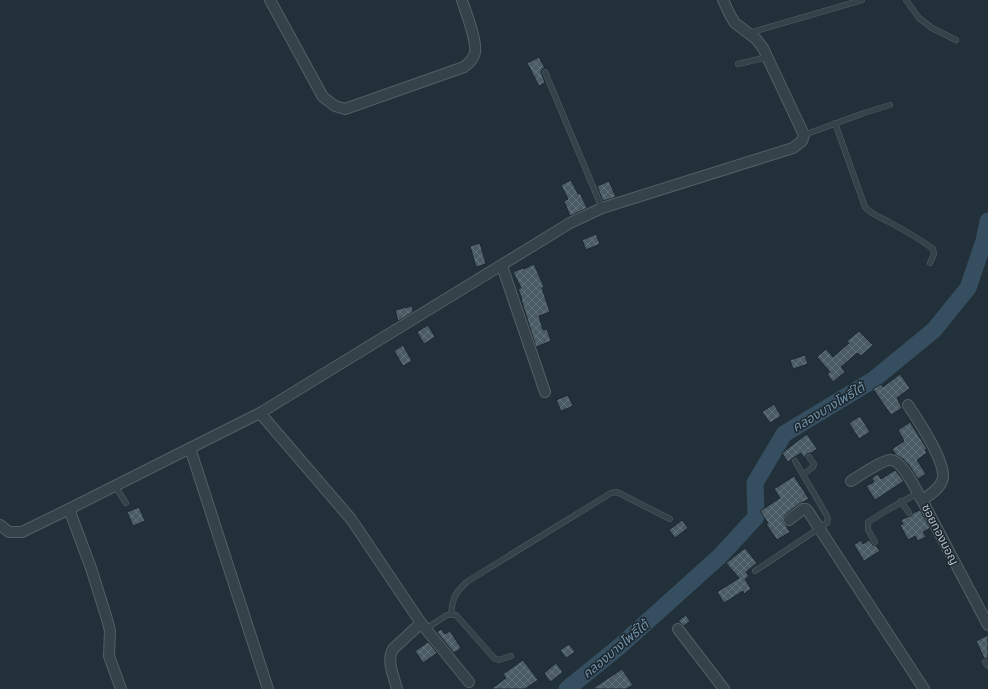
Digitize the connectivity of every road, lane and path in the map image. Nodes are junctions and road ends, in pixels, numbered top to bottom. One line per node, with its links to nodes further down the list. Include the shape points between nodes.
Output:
1 (270, 0): 2 (street, via 323,97 335,106 346,109 464,67 472,61 475,53 474,43)
2 (462, 0)
3 (723, 0): 6 (street, via 736,23)
4 (862, 0): 6 (lane)
5 (906, 0): 7 (lane, via 919,18)
6 (748, 33): 8 (street, via 756,39)
7 (956, 40)
8 (768, 57): 9 (lane); 13 (street)
9 (738, 64)
10 (545, 72): 14 (lane)
11 (890, 105): 12 (lane)
12 (835, 123): 13 (lane); 15 (lane, via 865,207 869,212 933,249 934,254)
13 (804, 135): 14 (street, via 802,141 793,148)
14 (602, 208): 16 (street, via 570,223)
15 (930, 263)
16 (502, 266): 17 (street); 19 (street)
17 (545, 392)
18 (908, 405): 26 (street, ซอยทองมอญ, via 928,438 942,470 943,478 935,490)
19 (260, 413): 20 (street); 38 (street, via 351,519)
20 (190, 448): 25 (street); 44 (street)
21 (809, 456): 23 (lane, via 814,467)
22 (795, 461): 23 (lane)
23 (803, 474): 34 (lane, via 828,519)
24 (851, 481): 26 (street, via 882,462 895,460)
25 (115, 486): 28 (lane); 29 (street)
26 (920, 496): 27 (lane); 39 (street, ซอยทองมอญ)
27 (902, 501): 30 (lane); 35 (lane, via 868,522 868,530)
28 (126, 502)
29 (69, 509): 33 (street, via 22,532 9,532); 43 (street, via 107,619 110,632 109,656)
30 (909, 513)
31 (670, 519): 37 (lane, via 617,492 611,493 468,581 453,599)
32 (788, 520): 34 (street, via 802,509 806,509)
33 (0, 525)
34 (819, 529): 36 (lane); 47 (street)
35 (876, 542)
36 (756, 570)
37 (451, 614): 38 (lane); 41 (lane, via 461,620 494,658 499,660)
38 (424, 625): 42 (street); 45 (street, via 390,654 389,660)
39 (988, 625)
40 (678, 629): 46 (street)
41 (511, 656)
42 (469, 682)
43 (121, 689)
44 (268, 689)
45 (397, 689)
46 (724, 689)
47 (924, 689)

